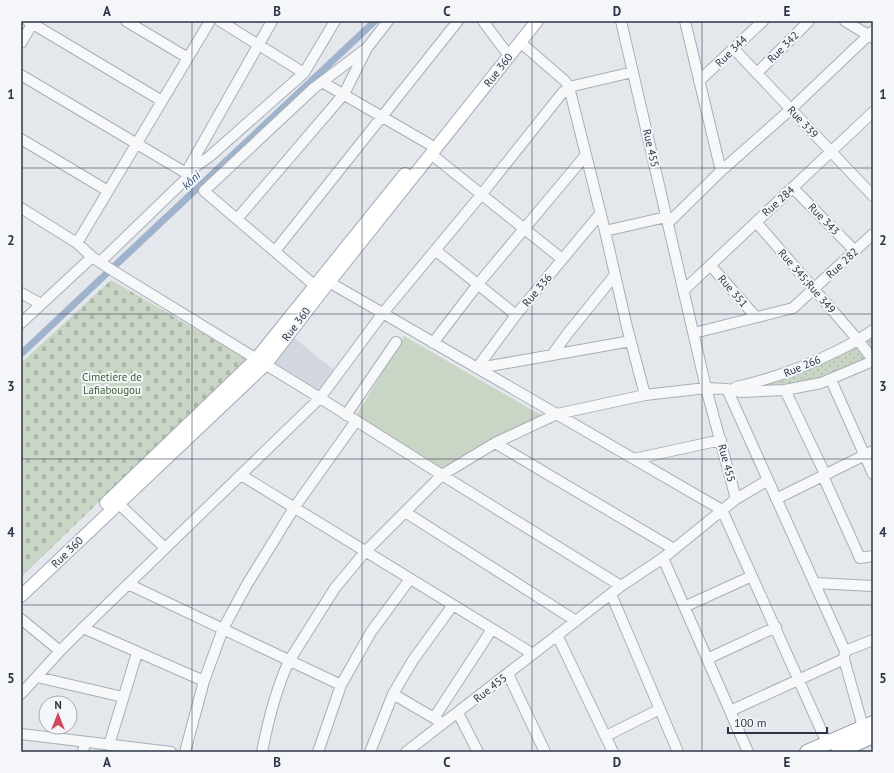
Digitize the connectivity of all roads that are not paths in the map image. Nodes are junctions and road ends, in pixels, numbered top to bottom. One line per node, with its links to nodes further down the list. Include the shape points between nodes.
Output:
1 (126, 21): 24 (street)
2 (210, 21): 24 (street)
3 (220, 21): 20 (street)
4 (272, 21): 20 (street)
5 (335, 21): 26 (street)
6 (388, 21): 21 (street)
7 (458, 21): 35 (street)
8 (483, 21): 23 (street)
9 (530, 21): 23 (main road, Rue 360)
10 (537, 21): 18 (main road, Rue 360)
11 (621, 21): 25 (street, Rue 455)
12 (685, 21): 29 (street)
13 (763, 21): 22 (street, Rue 344)
14 (809, 21): 27 (street, Rue 342)
15 (845, 21): 17 (street)
16 (32, 22): 19 (street); 33 (street)
17 (872, 35): 34 (street)
18 (520, 42): 23 (main road, Rue 360); 31 (street)
19 (21, 44)
20 (258, 44): 26 (street); 43 (street)
21 (367, 48): 30 (street); 32 (street)
22 (734, 49): 27 (street, Rue 339); 29 (street, Rue 344)
23 (507, 54): 39 (main road, Rue 360)
24 (188, 58): 33 (street)
25 (633, 72): 31 (street); 51 (street, Rue 455)
26 (304, 73): 43 (street, via 209,157)
27 (757, 73): 34 (street, Rue 339)
28 (21, 75): 38 (street)
29 (699, 81): 42 (street)
30 (322, 82): 32 (street); 50 (street, via 204,190)
31 (569, 87): 41 (street); 46 (street)
32 (344, 94): 35 (street); 50 (street)
33 (162, 101): 38 (street)
34 (791, 109): 40 (street, Rue 339); 42 (street)
35 (382, 117): 39 (street); 58 (street)
36 (871, 119): 40 (street, Rue 284)
37 (21, 139): 45 (street)
38 (137, 143): 43 (street); 45 (street)
39 (430, 149): 46 (street); 65 (main road, Rue 360)
40 (831, 152): 44 (street, Rue 284); 47 (street, Rue 339)
41 (585, 156): 49 (street); 53 (street)
42 (721, 171): 51 (street)
43 (186, 173): 61 (street, via 189,176)
44 (793, 188): 52 (street, Rue 284); 59 (street, Rue 343)
45 (108, 191): 56 (street)
46 (481, 195): 53 (street); 57 (street)
47 (873, 196)
48 (21, 208): 56 (street)
49 (600, 214): 54 (street); 60 (street, Rue 336)
50 (237, 219): 58 (street)
51 (667, 220): 54 (street); 67 (street, Rue 455)
52 (756, 222): 62 (street, Rue 284); 66 (street, Rue 345;Rue 349)
53 (524, 229): 60 (street); 64 (street)
54 (605, 231): 63 (street)
55 (873, 234): 59 (street, Rue 282)
56 (76, 244): 61 (street)
57 (435, 250): 64 (street); 70 (street)
58 (275, 251): 65 (street)
59 (855, 251): 66 (street, Rue 282)
60 (562, 259): 71 (street, Rue 336)
61 (104, 265): 69 (street); 82 (street)
62 (711, 266): 67 (street, Rue 284); 72 (street, Rue 351)
63 (615, 275): 77 (street); 80 (street)
64 (478, 284): 71 (street); 79 (street)
65 (322, 286): 70 (street); 82 (main road, Rue 360)
66 (814, 289): 72 (street, Rue 282, via 793,308); 76 (street, Rue 345;Rue 349)
67 (684, 290): 75 (street, Rue 455)
68 (21, 293): 69 (street)
69 (41, 304): 73 (street)
70 (383, 313): 79 (street); 89 (street)
71 (516, 315): 83 (street, Rue 336)
72 (756, 316): 75 (street)
73 (21, 323)
74 (873, 330): 76 (street, Rue 266)
75 (694, 333): 85 (street, Rue 455)
76 (858, 340): 81 (street, Rue 345;Rue 349); 86 (street, Rue 266, via 799,369 764,381)
77 (631, 341): 80 (street); 88 (street)
78 (396, 342): 91 (street)
79 (433, 343): 83 (street)
80 (552, 355): 83 (street)
81 (873, 361): 84 (street, Rue 266)
82 (261, 362): 89 (street); 104 (main road, Rue 360); 117 (main road, Rue 360)
83 (480, 369): 90 (street)
84 (831, 380): 87 (street, Rue 266); 95 (street)
85 (706, 388): 86 (street, Rue 266); 88 (street, Rue 266); 93 (street, Rue 455)
86 (727, 389): 87 (street, Rue 266, via 741,392); 101 (street)
87 (785, 390): 100 (street)
88 (645, 395): 90 (street, Rue 266)
89 (320, 398): 91 (street); 98 (street)
90 (557, 414): 94 (street, Rue 266); 96 (street)
91 (346, 415): 92 (street)
92 (356, 421): 99 (street); 105 (street)
93 (721, 440): 96 (street); 102 (street, Rue 455)
94 (495, 442): 99 (street, Rue 266); 109 (street)
95 (869, 453): 97 (street); 100 (street)
96 (634, 459): 106 (street)
97 (873, 474)
98 (241, 475): 105 (street); 108 (street)
99 (442, 475): 107 (street, Rue 266); 118 (street)
100 (824, 475): 103 (street); 111 (street, via 860,558)
101 (768, 480): 102 (street); 103 (street)
102 (736, 499): 106 (street, Rue 455)
103 (776, 499): 115 (street)
104 (118, 503): 108 (street); 121 (main road, Rue 360)
105 (294, 508): 110 (street); 128 (street)
106 (722, 510): 109 (street, Rue 455); 113 (street)
107 (405, 512): 110 (street, Rue 266); 125 (street)
108 (165, 548): 116 (street)
109 (674, 549): 112 (street, Rue 455)
110 (365, 552): 114 (street); 137 (street, Rue 266, via 335,588)
111 (873, 556)
112 (663, 558): 118 (street, Rue 455); 123 (street)
113 (752, 576): 123 (street); 126 (street)
114 (410, 579): 122 (street); 142 (street, via 371,632)
115 (815, 583): 119 (street); 135 (street)
116 (128, 584): 127 (street); 128 (street)
117 (21, 585)
118 (621, 586): 120 (street, Rue 455)
119 (873, 586)
120 (611, 594): 125 (street, Rue 455); 146 (street)
121 (21, 596)
122 (454, 606): 129 (street); 144 (street, via 413,660)
123 (684, 607): 136 (street)
124 (21, 619): 132 (street)
125 (576, 621): 130 (street, Rue 455)
126 (776, 627): 136 (street); 140 (street)
127 (83, 628): 132 (street); 133 (street)
128 (223, 629): 137 (street); 141 (street)
129 (492, 629): 134 (street); 149 (street)
130 (557, 635): 134 (street, Rue 455); 153 (street)
131 (873, 640): 135 (street)
132 (60, 651): 139 (street)
133 (137, 653): 141 (street); 145 (street)
134 (533, 654): 138 (street, Rue 455)
135 (845, 655): 140 (street); 151 (street)
136 (707, 659): 147 (street)
137 (289, 661): 142 (street); 159 (street, Rue 266, via 273,707)
138 (508, 674): 148 (street, Rue 455); 164 (street)
139 (37, 677): 143 (street); 145 (street)
140 (800, 679): 147 (street); 156 (street)
141 (204, 681): 158 (street)
142 (341, 685): 160 (street)
143 (21, 694)
144 (392, 694): 149 (street); 161 (street)
145 (124, 697): 154 (street)
146 (660, 709): 153 (street); 166 (street)
147 (730, 711): 167 (street)
148 (458, 713): 150 (street, Rue 455); 163 (street)
149 (434, 718): 150 (street)
150 (444, 723): 162 (street, Rue 455)
151 (870, 729): 156 (highway)
152 (21, 734): 155 (street)
153 (606, 736): 165 (street)
154 (109, 745): 155 (street); 157 (street)
155 (84, 747)
156 (832, 748): 168 (highway)
157 (172, 752)
158 (185, 752)
159 (262, 752)
160 (318, 752)
161 (370, 752)
162 (407, 752)
163 (478, 752)
164 (545, 752)
165 (613, 752)
166 (678, 752)
167 (748, 752)
168 (808, 752)

